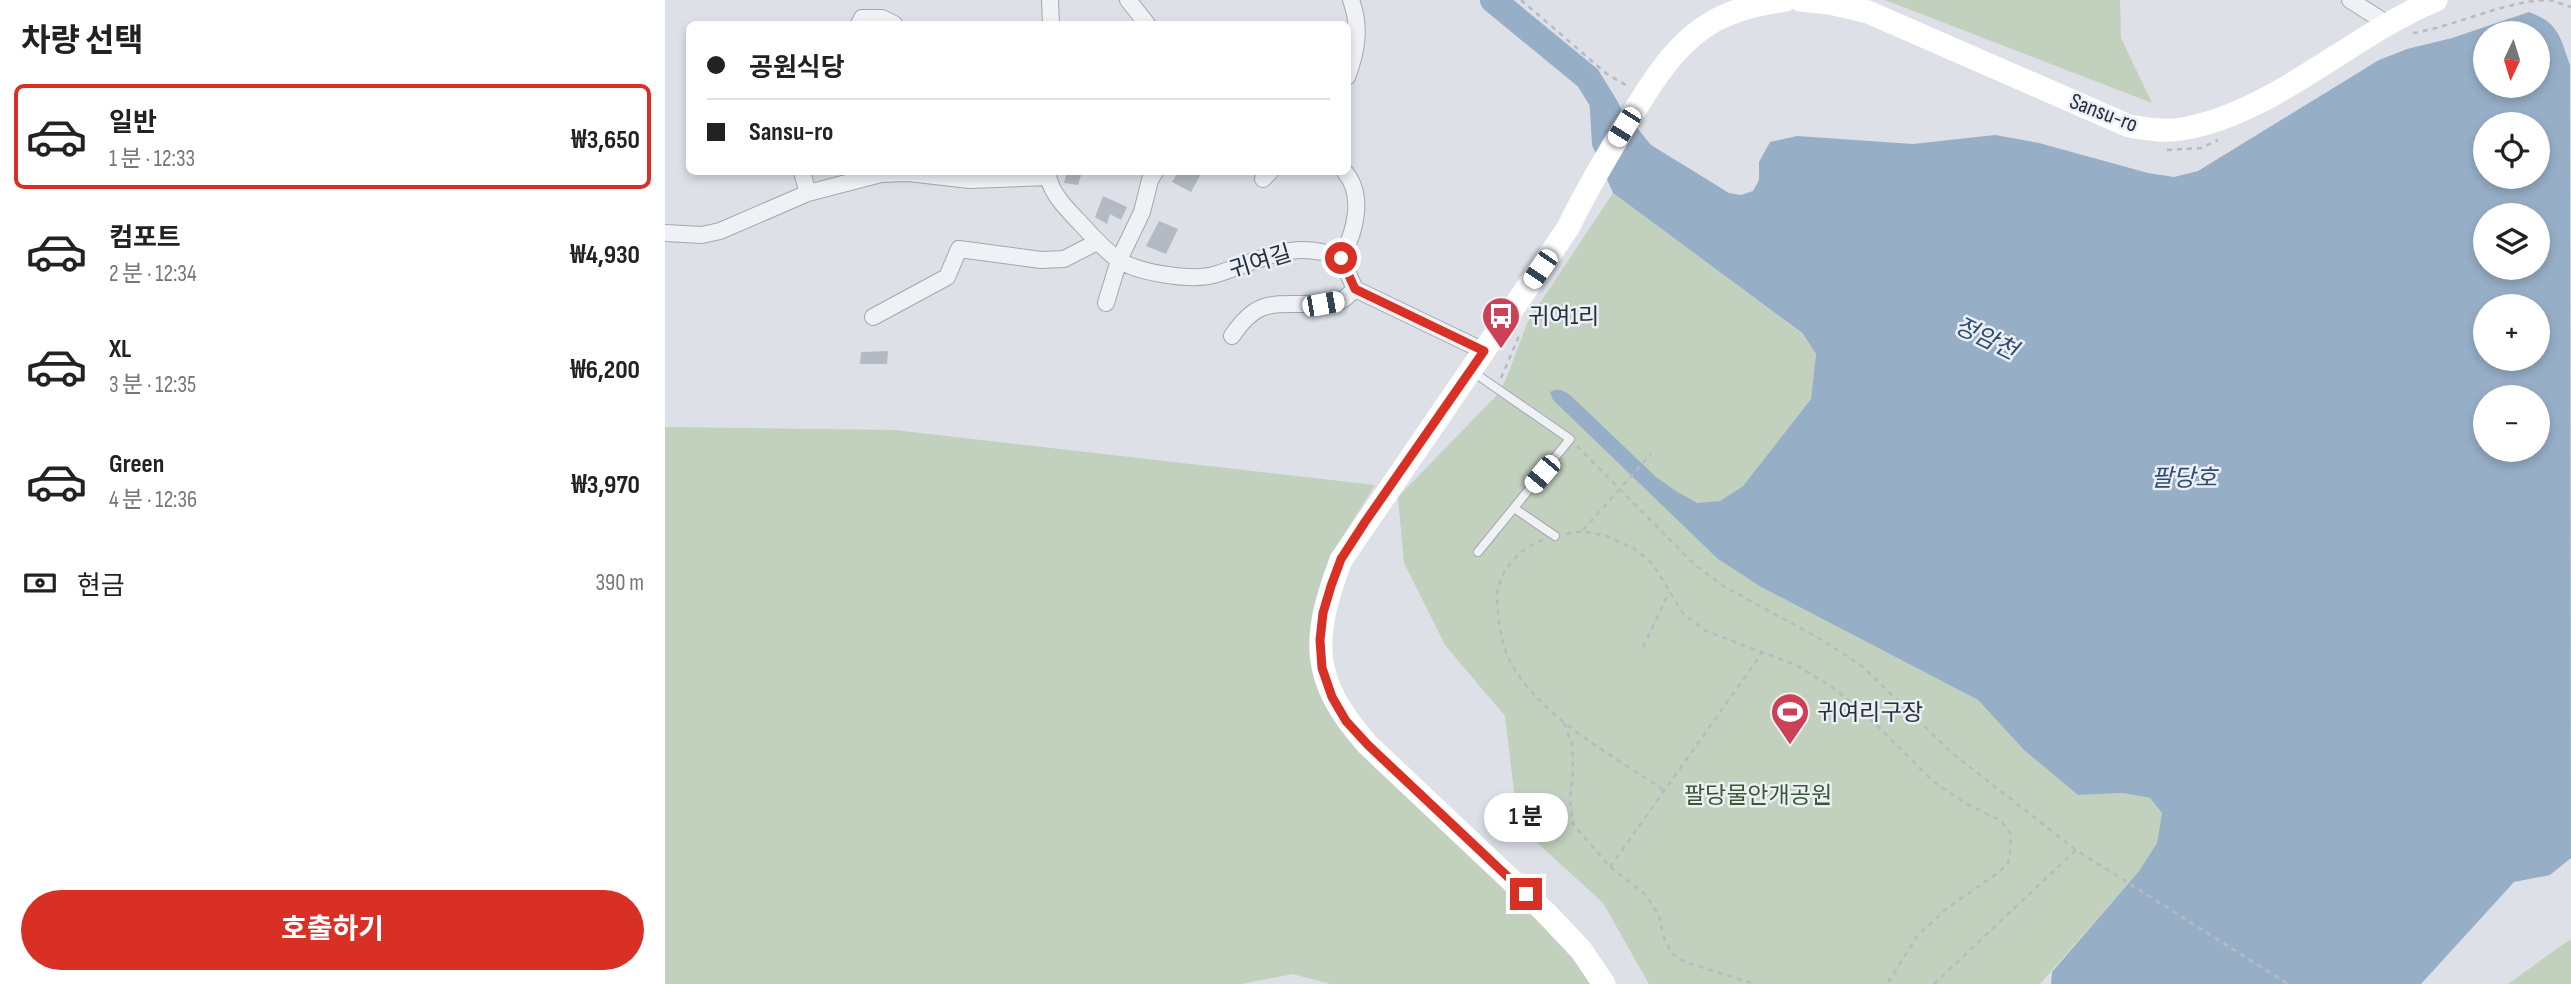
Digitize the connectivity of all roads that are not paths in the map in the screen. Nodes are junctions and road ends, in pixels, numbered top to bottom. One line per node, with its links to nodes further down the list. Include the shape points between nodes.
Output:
1 (1049, 0): 10 (street)
2 (1128, 0): 11 (street)
3 (1351, 0): 13 (street, via 1358,32)
4 (1785, 0): 30 (main road, via 1721,17 1658,71 1567,228)
5 (1801, 0): 12 (main road, Sansu-ro, via 1868,12 2129,126 2155,130 2200,124 2250,105 2297,81)
6 (2350, 0): 12 (street)
7 (2434, 0): 12 (main road, Sansu-ro)
8 (860, 21): 9 (street)
9 (888, 21)
10 (1051, 21)
11 (1145, 21)
12 (2386, 23)
13 (1351, 66)
14 (803, 175): 21 (street)
15 (877, 175): 21 (street)
16 (926, 175): 17 (street, via 970,180)
17 (1035, 175)
18 (1048, 175): 23 (street, 귀여길, via 1061,202)
19 (1153, 175): 25 (street)
20 (1348, 175): 24 (street, via 1356,195 1350,243)
21 (808, 192): 22 (street, via 720,231)
22 (665, 233)
23 (1097, 242): 25 (street, 귀여길); 28 (street, via 1064,259 959,249 947,277)
24 (1341, 258): 25 (street, 귀여길, via 1303,249 1275,253 1213,275 1183,276 1148,271); 26 (street)
25 (1119, 260): 27 (street)
26 (1355, 289): 29 (street, via 1340,302 1258,308 1243,319); 30 (street)
27 (1106, 303)
28 (873, 317)
29 (1232, 336)
30 (1484, 351): 31 (main road)
31 (1471, 370): 32 (lane, via 1570,439); 35 (main road, via 1341,559 1323,613 1322,668 1346,721 1546,913 1581,950)
32 (1514, 508): 33 (lane); 34 (lane)
33 (1555, 536)
34 (1478, 552)
35 (1604, 984)

